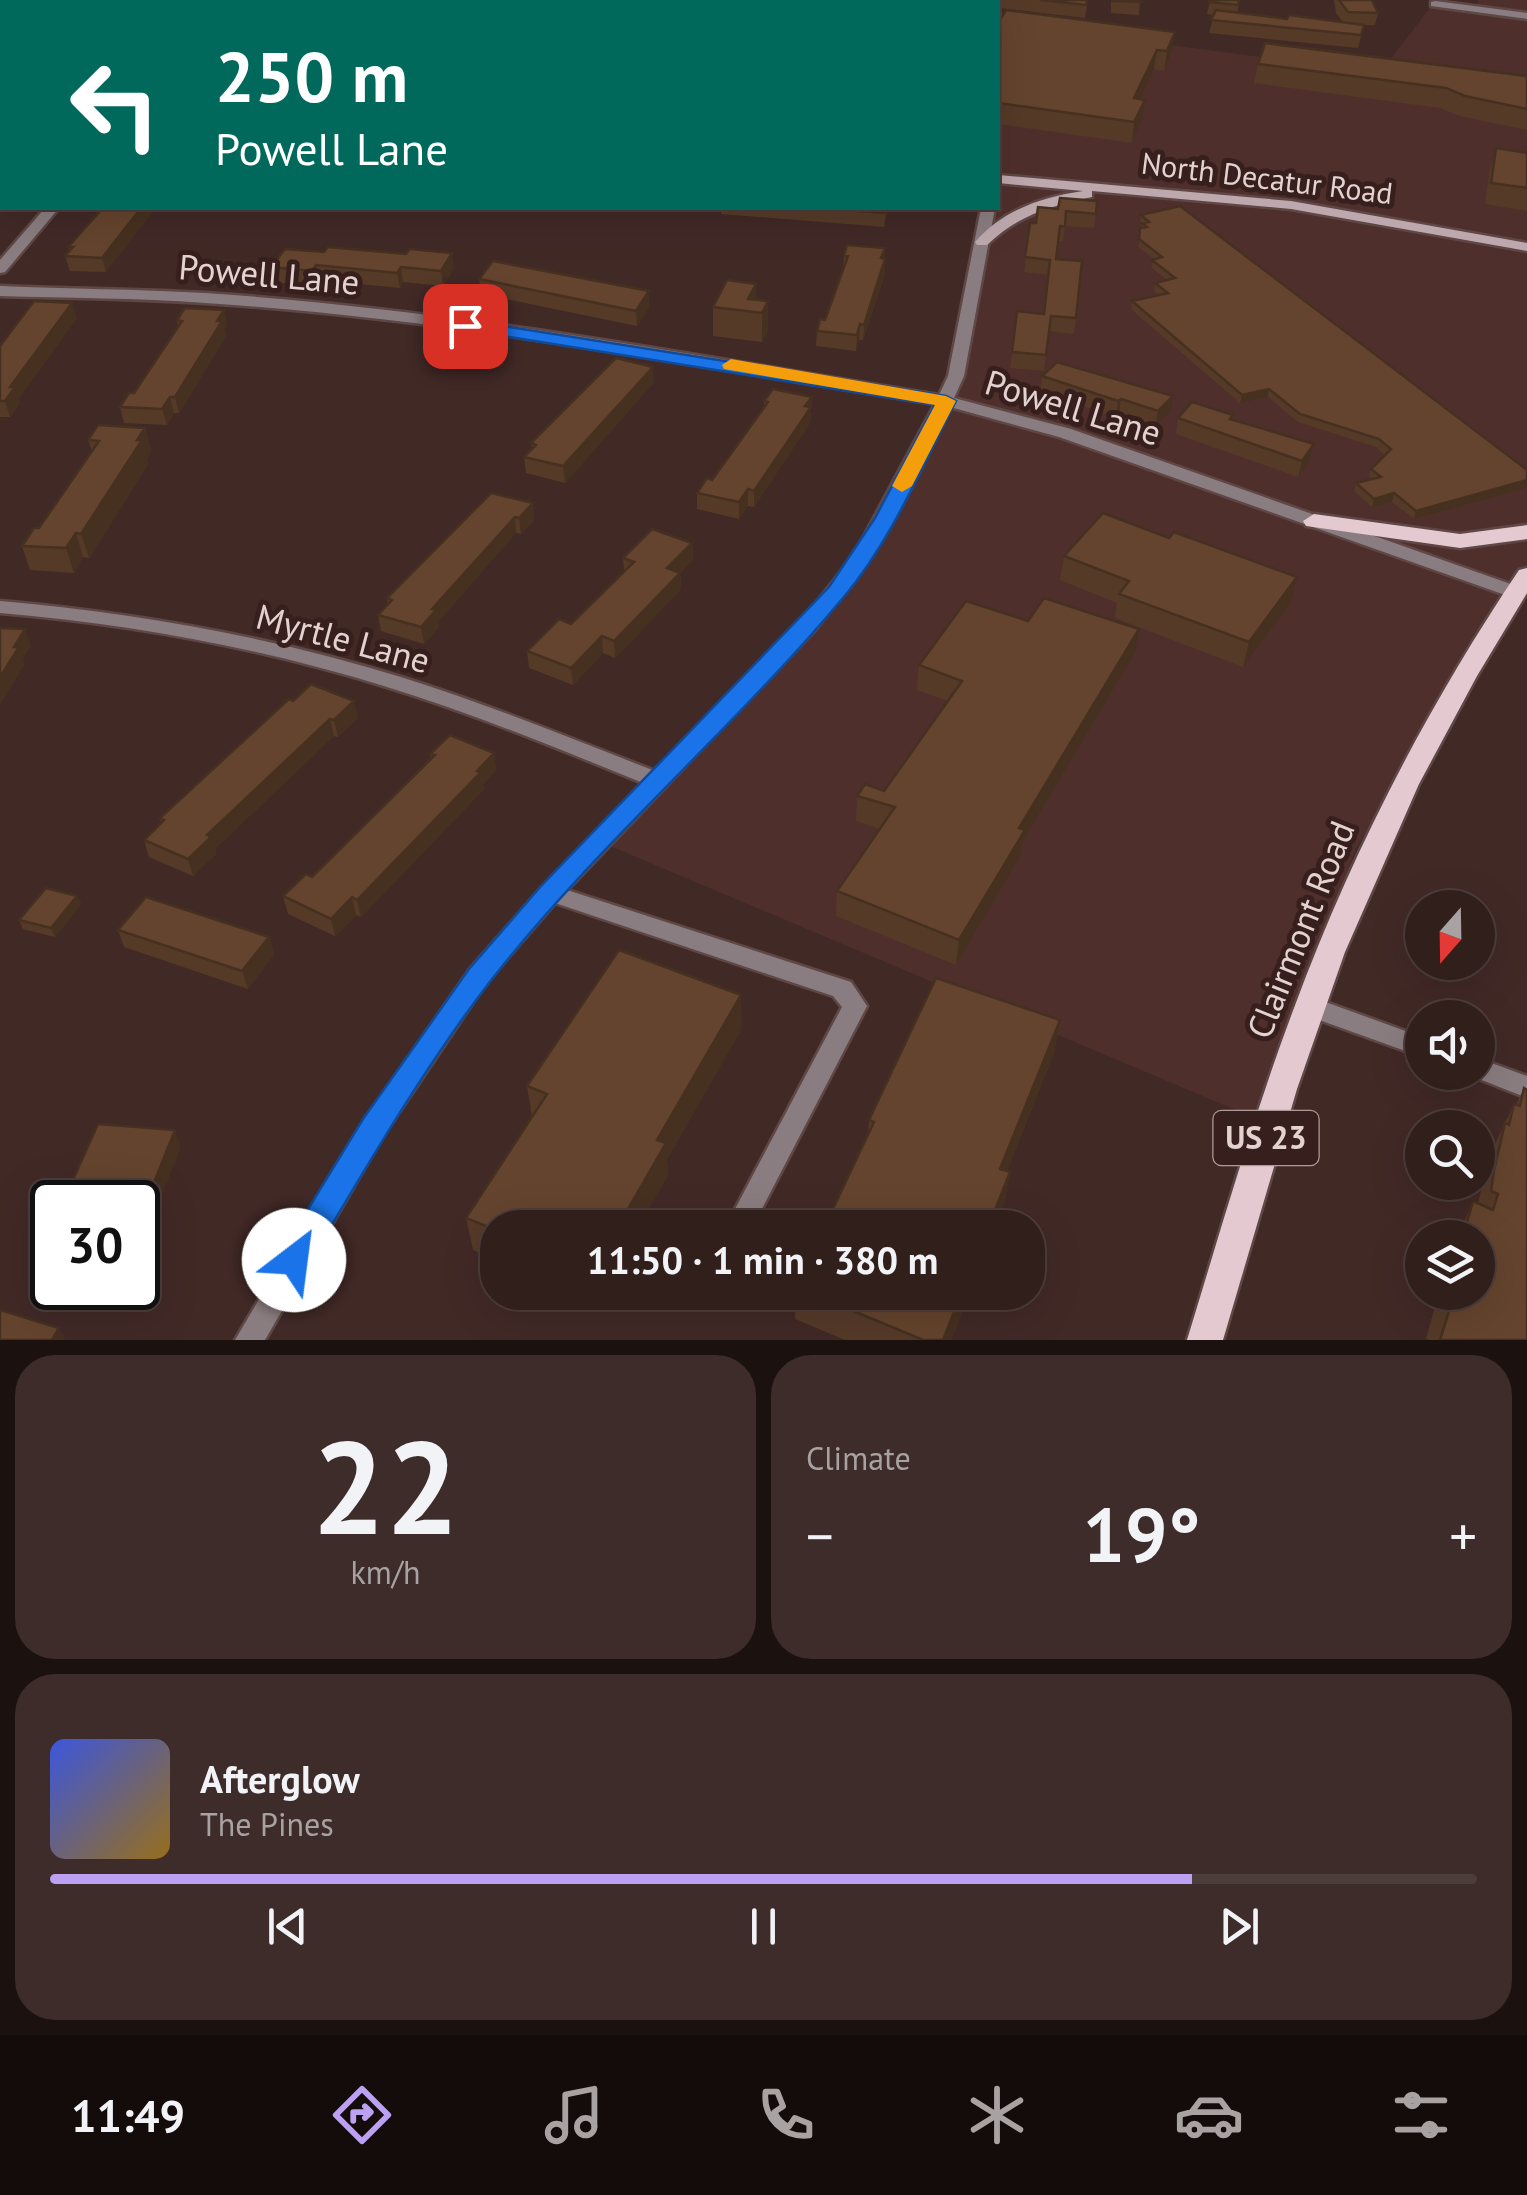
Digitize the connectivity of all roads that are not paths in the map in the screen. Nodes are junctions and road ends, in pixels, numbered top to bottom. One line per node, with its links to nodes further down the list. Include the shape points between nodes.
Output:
1 (1436, 4): 2 (street)
2 (1527, 16)
3 (1000, 179): 4 (main road, North Decatur Road)
4 (1126, 189): 7 (main road, via 1030,208); 8 (main road, North Decatur Road, via 1292,205)
5 (50, 210): 9 (street)
6 (988, 210): 7 (street)
7 (982, 242): 11 (street)
8 (1527, 247)
9 (0, 269)
10 (0, 291): 11 (street, Powell Lane, via 205,298 400,317)
11 (946, 401): 12 (street, Powell Lane, via 1064,433); 16 (street, via 885,518 837,592)
12 (1314, 521): 13 (main road, via 1460,541); 14 (street, Powell Lane)
13 (1527, 532)
14 (1521, 583): 18 (main road, Clairmont Road / US 23, via 1388,822)
15 (0, 607): 16 (street, Myrtle Lane, via 144,626 331,664 507,721)
16 (658, 780): 17 (street)
17 (550, 893): 22 (street, via 842,989 855,1006); 23 (street, via 424,1052)
18 (1309, 1006): 19 (street); 24 (main road, Clairmont Road / US 23)
19 (1405, 1042)
20 (1495, 1075): 21 (street)
21 (1527, 1087)
22 (747, 1210)
23 (249, 1340)
24 (1206, 1340)

